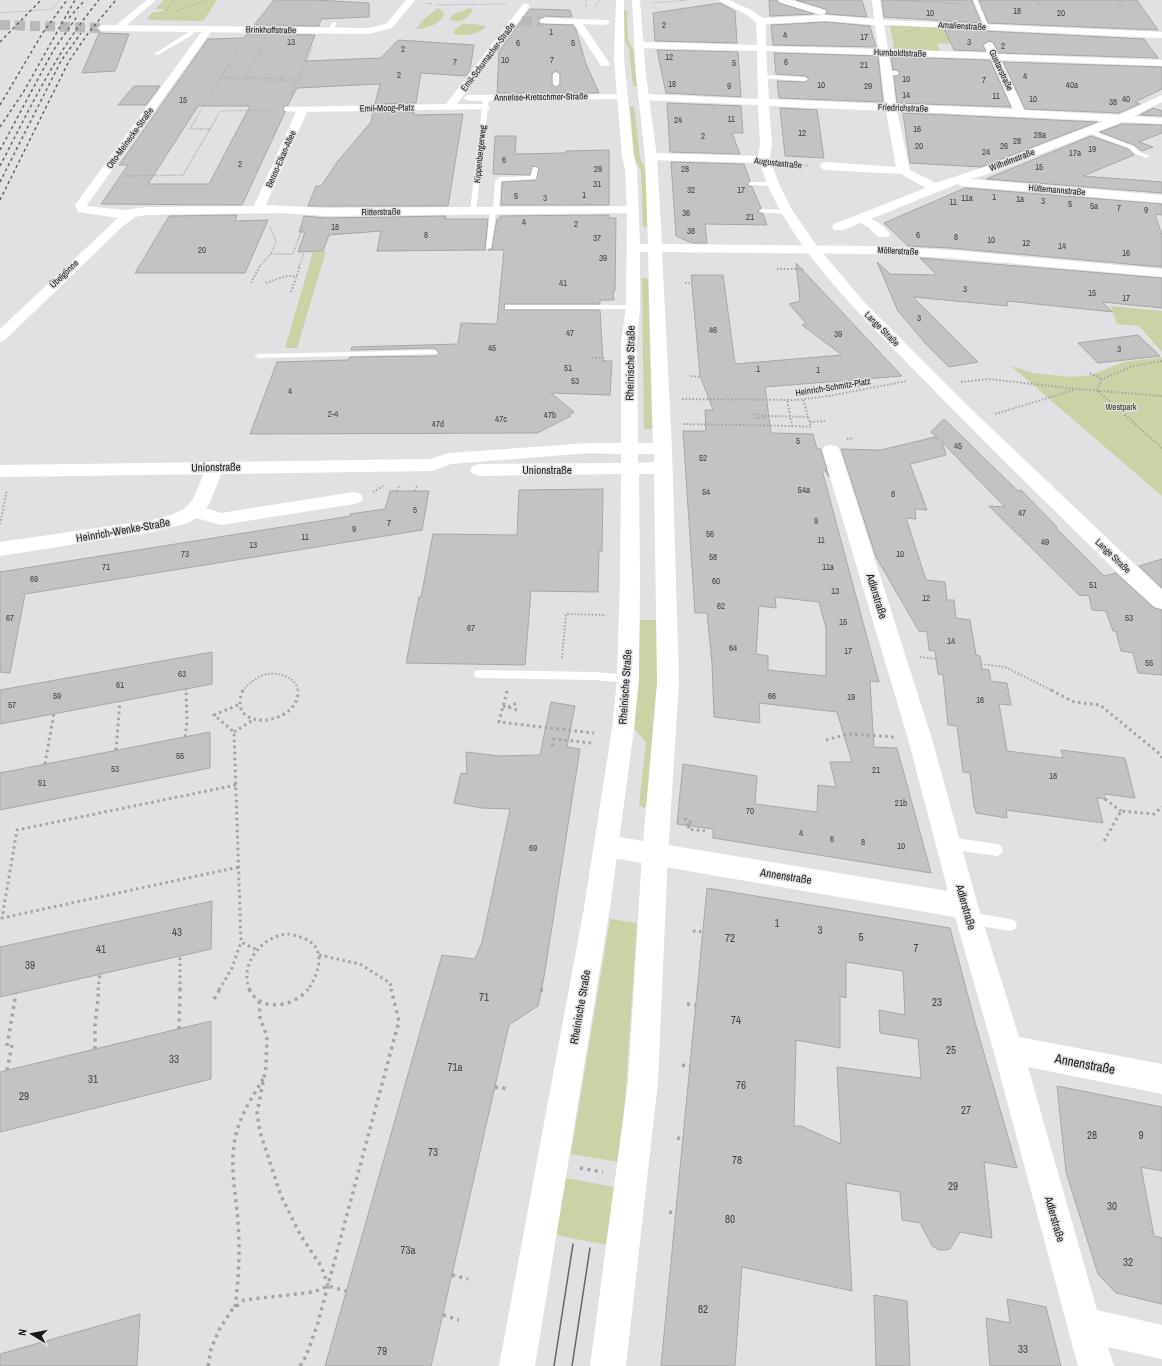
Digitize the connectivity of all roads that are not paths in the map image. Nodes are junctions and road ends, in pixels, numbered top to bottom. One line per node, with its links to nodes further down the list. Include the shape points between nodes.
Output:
1 (152, 0): 19 (street)
2 (411, 0): 22 (street, Brinkhoffstraße, via 389,26 368,31)
3 (620, 0): 36 (street, Rheinische Straße, via 619,33)
4 (636, 0): 24 (street)
5 (722, 0): 12 (street)
6 (876, 0): 13 (street)
7 (787, 1): 10 (street)
8 (976, 2): 17 (lane)
9 (526, 6): 35 (street, Emil-Schumacher-Straße, via 518,20 495,46)
10 (840, 18): 12 (street, Amalienstraße); 13 (street, Amalienstraße)
11 (544, 21): 14 (street)
12 (761, 21): 25 (street, Lange Straße)
13 (879, 21): 17 (street, Amalienstraße); 26 (street)
14 (577, 22): 15 (street); 30 (street)
15 (605, 22)
16 (335, 23): 22 (lane)
17 (985, 27): 23 (street, Amalienstraße); 28 (street, Gustavstraße, via 982,31)
18 (102, 28): 19 (street, Brinkhoffstraße)
19 (118, 28): 20 (street, Brinkhoffstraße)
20 (197, 29): 21 (street, Brinkhoffstraße); 27 (lane, via 189,37 172,43)
21 (208, 29): 22 (street, Brinkhoffstraße); 66 (street, Otto-Meinecke-Straße, via 203,41 175,80 81,205 83,209 90,211)
22 (329, 31)
23 (1158, 38)
24 (639, 45): 25 (street, Humboldtstraße); 37 (street)
25 (762, 48): 26 (street, Humboldtstraße); 32 (street, Lange Straße)
26 (883, 52): 28 (street, Humboldtstraße); 42 (street, via 891,73)
27 (156, 54)
28 (995, 57): 29 (street, Humboldtstraße); 45 (street, Gustavstraße)
29 (1162, 63)
30 (605, 64)
31 (556, 74): 34 (lane)
32 (762, 77): 33 (lane); 40 (street, Lange Straße)
33 (806, 79)
34 (556, 84)
35 (459, 95): 39 (street, Annelise-Kretschmer-Straße); 41 (street, Emil-Schumacher-Straße)
36 (623, 97): 37 (street, Annelise-Kretschmer-Straße); 39 (street, Annelise-Kretschmer-Straße, via 550,95); 63 (street, Rheinische Straße)
37 (643, 97): 40 (street, Friedrichstraße); 50 (street)
38 (1162, 98): 46 (street, Wilhelmstraße)
39 (485, 102): 41 (street, Emil-Moog-Platz); 61 (lane, Kippenbergerweg)
40 (762, 102): 42 (street, Friedrichstraße); 51 (street, Lange Straße, via 766,144)
41 (449, 107): 43 (street, Emil-Moog-Platz)
42 (891, 107): 45 (street, Friedrichstraße); 54 (street)
43 (303, 109): 44 (street, Emil-Moog-Platz); 60 (street, Benno-Elkan-Allee)
44 (283, 110)
45 (1020, 113): 46 (street, Friedrichstraße)
46 (1122, 118): 47 (street, Friedrichstraße); 48 (street, Wilhelmstraße)
47 (1162, 121)
48 (1088, 131): 49 (lane, via 1131,147); 55 (street, Wilhelmstraße)
49 (1147, 156)
50 (651, 157): 51 (street, Augustastraße); 73 (street)
51 (764, 160): 57 (street, Lange Straße)
52 (826, 166): 54 (street)
53 (535, 168): 62 (lane, via 534,178 498,181)
54 (904, 171): 58 (street)
55 (953, 181): 58 (street, Wilhelmstraße); 59 (street, Hüttemannstraße)
56 (751, 184): 57 (lane)
57 (773, 184): 65 (street, Lange Straße)
58 (936, 188): 67 (street, Wilhelmstraße)
59 (1162, 199)
60 (258, 210): 61 (street, Ritterstraße); 66 (street, Ritterstraße, via 147,211)
61 (473, 210): 62 (street, Ritterstraße)
62 (494, 210): 63 (street, Ritterstraße); 70 (lane)
63 (633, 210): 72 (street, Rheinische Straße)
64 (762, 211): 65 (lane)
65 (788, 212): 71 (street, Lange Straße)
66 (130, 215): 80 (street, Übelgönne, via 117,224)
67 (860, 219): 68 (street, Wilhelmstraße); 69 (street, via 873,224)
68 (839, 227)
69 (883, 234)
70 (488, 248)
71 (812, 249): 73 (street, Möllerstraße); 74 (street, Lange Straße); 76 (street, Möllerstraße, via 950,254)
72 (632, 255): 73 (street, Möllerstraße); 79 (street, Rheinische Straße)
73 (660, 257): 85 (street)
74 (823, 262): 75 (street, Möllerstraße); 77 (street, Möllerstraße, via 926,262); 93 (street, Lange Straße, via 858,305)
75 (804, 263)
76 (1162, 273)
77 (1162, 281)
78 (508, 307): 79 (lane)
79 (633, 307): 83 (street, Rheinische Straße, via 629,342)
80 (0, 337)
81 (434, 352): 82 (lane)
82 (258, 356)
83 (629, 448): 85 (street, Unionstraße); 86 (street, Unionstraße, via 589,448 449,459); 88 (street, Rheinische Straße)
84 (831, 450): 96 (street, Adlerstraße, via 920,739)
85 (663, 458): 88 (street, Unionstraße); 99 (street, via 668,682)
86 (432, 465): 87 (street, Unionstraße); 88 (street, Unionstraße, via 444,470)
87 (215, 467): 89 (street, Unionstraße); 91 (street, Heinrich-Wenke-Straße, via 202,502)
88 (629, 469): 95 (street, Rheinische Straße)
89 (0, 470)
90 (354, 498): 91 (street, via 221,519)
91 (194, 511): 92 (street, Heinrich-Wenke-Straße, via 181,519 152,526)
92 (0, 549)
93 (1162, 602)
94 (479, 674): 95 (lane)
95 (628, 679): 97 (street, Rheinische Straße)
96 (948, 843): 98 (lane); 100 (street, Adlerstraße)
97 (607, 846): 99 (street, Annenstraße); 106 (street, Rheinische Straße)
98 (997, 850)
99 (655, 854): 100 (street, Annenstraße); 107 (street, via 643,1082)
100 (966, 912): 101 (lane); 102 (street, Adlerstraße)
101 (1010, 925)
102 (1008, 1049): 103 (street, Annenstraße); 104 (street, Adlerstraße)
103 (1162, 1079)
104 (1084, 1324): 105 (street); 108 (street, Adlerstraße)
105 (1162, 1342)
106 (517, 1366)
107 (608, 1366)
108 (1096, 1366)

